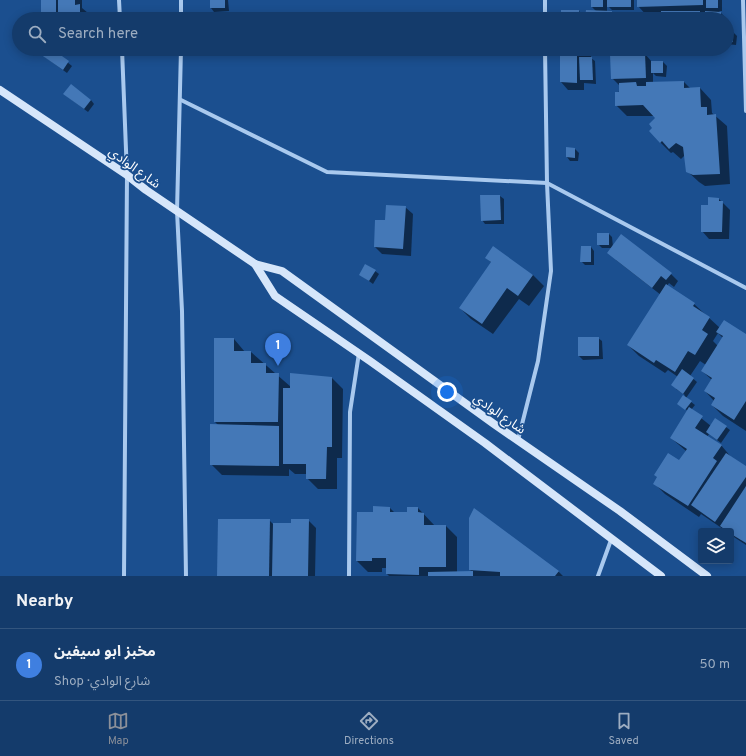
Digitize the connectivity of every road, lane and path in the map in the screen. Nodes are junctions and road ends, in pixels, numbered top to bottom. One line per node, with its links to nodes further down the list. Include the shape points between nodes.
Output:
1 (119, 0): 5 (street)
2 (181, 0): 6 (street)
3 (545, 0): 7 (street)
4 (743, 0): 11 (street)
5 (120, 12)
6 (181, 12)
7 (545, 12)
8 (122, 56): 15 (street)
9 (181, 56): 13 (street)
10 (545, 56): 16 (street)
11 (745, 63): 14 (street)
12 (0, 90): 15 (main road, شارع الوادي)
13 (181, 100): 16 (street, via 327,172); 17 (street)
14 (746, 110)
15 (127, 174): 17 (main road, شارع الوادي); 23 (street)
16 (547, 183): 19 (street); 21 (street, via 551,271 538,361)
17 (177, 211): 18 (main road, شارع الوادي); 24 (street, via 182,311)
18 (255, 264): 20 (main road, شارع الوادي, via 275,296); 21 (main road, شارع الوادي, via 282,271)
19 (746, 288)
20 (359, 353): 22 (main road, شارع الوادي, via 485,443); 25 (street, via 350,412)
21 (518, 440): 28 (main road, شارع الوادي)
22 (611, 540): 26 (street); 27 (main road, شارع الوادي)
23 (124, 576)
24 (186, 576)
25 (349, 576)
26 (598, 576)
27 (662, 576)
28 (707, 576)

